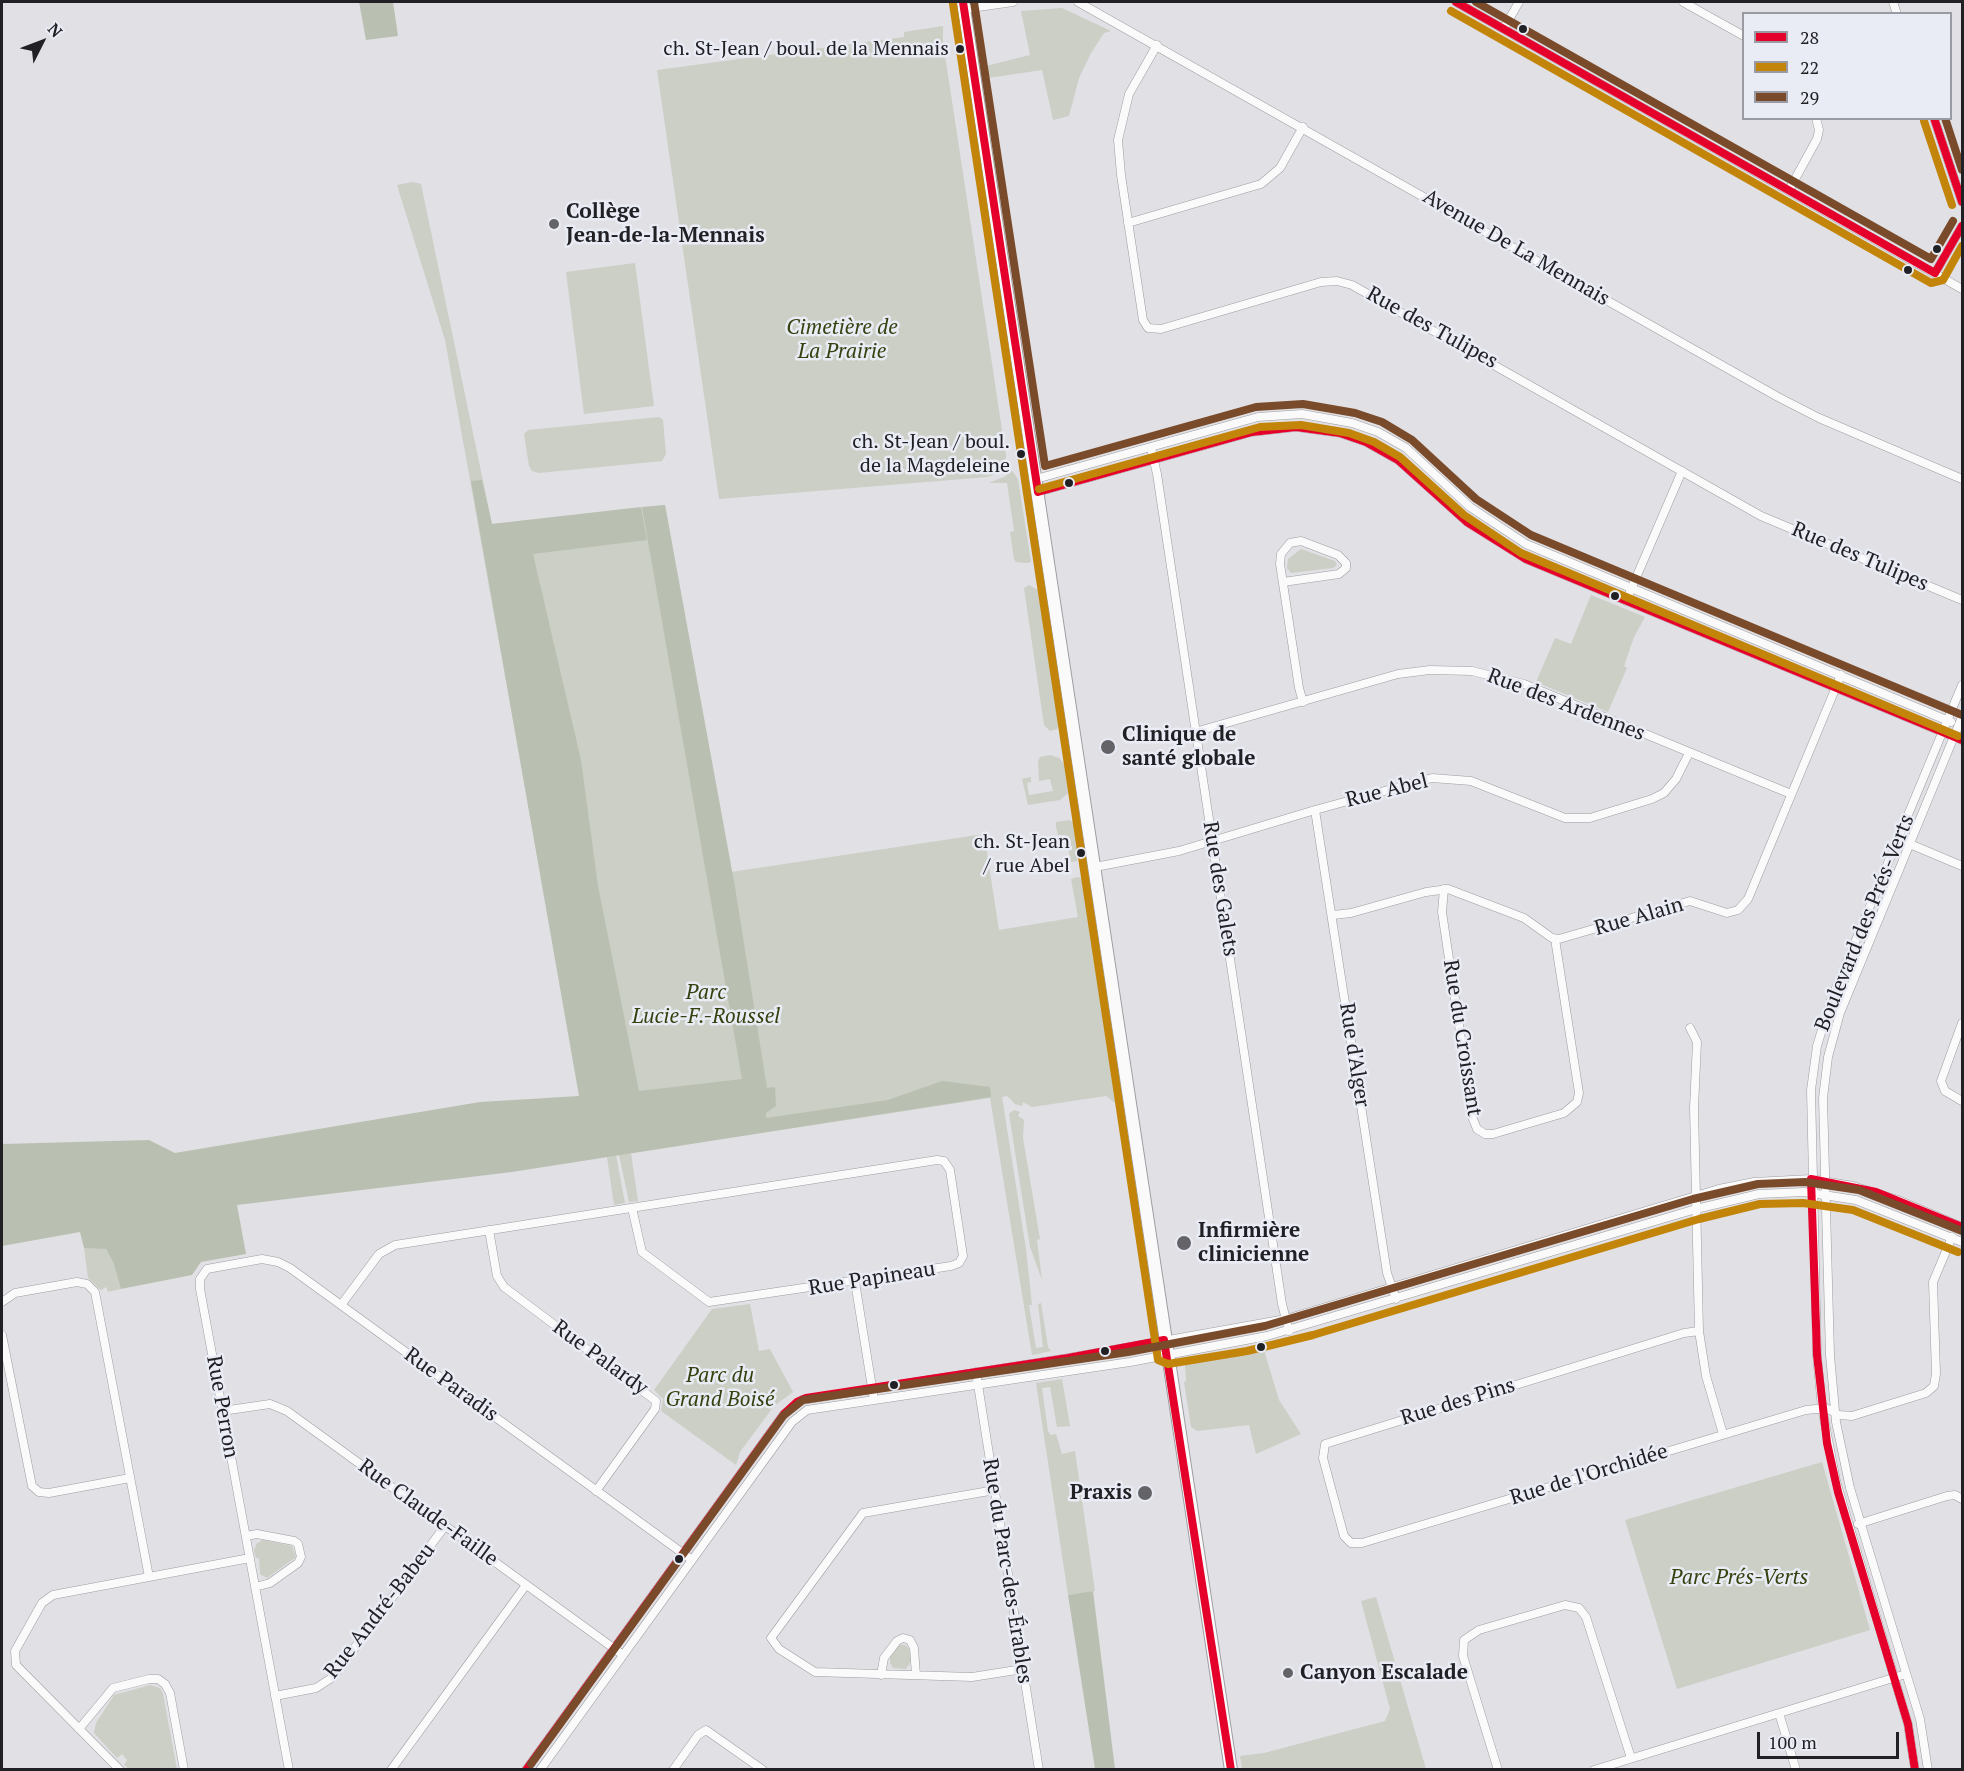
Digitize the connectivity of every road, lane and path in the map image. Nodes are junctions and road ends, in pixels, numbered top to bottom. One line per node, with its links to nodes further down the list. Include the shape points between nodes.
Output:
1 (1013, 2): 6 (street)
2 (1078, 2): 9 (street, Avenue De La Mennais)
3 (1456, 2): 7 (street)
4 (1519, 2): 7 (street)
5 (1683, 2): 8 (street)
6 (964, 5): 23 (main road)
7 (1504, 28): 13 (street)
8 (1742, 35)
9 (1157, 45): 12 (street, Avenue De La Mennais); 15 (street, Rue des Tulipes, via 1133,87 1119,132)
10 (1816, 120): 13 (street, via 1817,139)
11 (1935, 120): 14 (street)
12 (1303, 127): 15 (street, via 1280,168 1261,184); 24 (street, Avenue De La Mennais, via 1778,397)
13 (1789, 190): 17 (street)
14 (1962, 202)
15 (1128, 223): 21 (street, Rue des Tulipes, via 1143,320 1152,330 1313,283 1343,282 1373,295)
16 (1962, 226): 17 (street)
17 (1935, 273): 18 (street)
18 (1962, 289)
19 (1151, 448): 20 (street, Rue des Galets); 22 (street, via 1247,420 1313,415 1352,423 1387,437 1415,455); 23 (street)
20 (1154, 461): 25 (street, via 1252,432 1317,429 1348,435 1382,450 1407,466); 26 (street); 37 (street, Rue des Galets)
21 (1682, 471): 28 (street); 29 (street, Rue des Tulipes, via 1761,516)
22 (1439, 478): 25 (street); 28 (street, via 1470,507 1513,536)
23 (1036, 479): 26 (main road)
24 (1962, 479)
25 (1429, 488): 30 (street, via 1467,522 1517,554)
26 (1038, 492): 47 (main road)
27 (1283, 582): 27 (street, via 1339,574 1346,563 1338,555 1295,541 1281,554); 34 (street)
28 (1632, 588): 30 (street); 31 (street)
29 (1962, 600)
30 (1626, 601): 33 (street)
31 (1841, 675): 33 (street, Rue Alain); 35 (street)
32 (1962, 684): 35 (street, Boulevard des Prés-Verts)
33 (1836, 688): 38 (street); 41 (street, Rue Alain)
34 (1303, 702): 37 (street, Rue des Ardennes); 40 (street, Rue des Ardennes, via 1409,672 1472,671 1524,684)
35 (1948, 720): 36 (street); 38 (street, Boulevard des Prés-Verts)
36 (1961, 723): 39 (street, Boulevard des Prés-Verts)
37 (1196, 732): 44 (street, Rue des Galets)
38 (1943, 732): 39 (street); 43 (street, Boulevard des Prés-Verts)
39 (1958, 739): 45 (street, Boulevard des Prés-Verts)
40 (1689, 753): 41 (street, Rue des Ardennes); 42 (street, Rue Abel, via 1673,784 1658,796 1582,819 1557,815 1480,783 1451,778 1412,782)
41 (1791, 794): 50 (street, Rue Alain, via 1748,899 1738,910 1727,914 1690,901)
42 (1315, 810): 44 (street, Rue Abel); 49 (street, Rue d'Alger)
43 (1898, 839): 45 (street); 54 (street, Boulevard des Prés-Verts, via 1831,1000 1820,1036 1811,1090)
44 (1212, 841): 47 (street, Rue Abel, via 1160,856); 71 (street, Rue des Galets)
45 (1910, 844): 46 (street); 55 (street, Boulevard des Prés-Verts, via 1829,1048 1823,1098)
46 (1962, 866)
47 (1095, 867): 75 (main road)
48 (1444, 889): 49 (street); 50 (street, via 1524,918); 50 (street, Rue du Croissant, via 1443,912 1473,1119 1485,1134 1564,1113 1577,1102 1579,1092)
49 (1333, 915): 67 (street, Rue d'Alger)
50 (1556, 939)
51 (1962, 1023): 53 (street, via 1941,1081 1948,1094)
52 (1690, 1028): 58 (street, via 1697,1042)
53 (1962, 1101)
54 (1811, 1179): 55 (street); 56 (street, Boulevard des Prés-Verts); 58 (street, via 1754,1182)
55 (1824, 1180): 57 (street, Boulevard des Prés-Verts); 61 (street, via 1886,1195)
56 (1812, 1193): 57 (street); 60 (street, via 1759,1194); 81 (street, Boulevard des Prés-Verts)
57 (1825, 1194): 63 (street, via 1879,1207); 83 (street, Boulevard des Prés-Verts)
58 (1696, 1197): 60 (street); 67 (street)
59 (633, 1209): 62 (street, Rue Papineau); 66 (street, Rue Papineau, via 642,1252 709,1302); 66 (street, Rue Papineau, via 944,1161 950,1170 963,1252 959,1263)
60 (1696, 1209): 68 (street); 73 (street)
61 (1962, 1227)
62 (489, 1230): 70 (street, Rue Papineau, via 387,1248 375,1258); 87 (street, Rue Palardy, via 497,1276 504,1287 656,1401 655,1409)
63 (1952, 1237): 64 (street); 83 (street, via 1933,1282 1934,1386 1921,1396 1852,1416)
64 (1962, 1242)
65 (200, 1279): 70 (street, Rue Paradis, via 203,1271 211,1267 270,1260 290,1268); 82 (street, Rue Perron)
66 (855, 1282): 79 (street)
67 (1392, 1287): 68 (street, Rue d'Alger); 71 (street)
68 (1396, 1299): 72 (street)
69 (2, 1302): 85 (street, via 15,1293 77,1282 87,1284 95,1292)
70 (342, 1305): 87 (street, Rue Paradis)
71 (1286, 1319): 72 (street, Rue des Galets); 75 (street)
72 (1289, 1330): 76 (street)
73 (1699, 1331): 84 (street, via 1706,1376); 93 (street, Rue des Pins, via 1325,1444 1323,1458 1342,1531)
74 (2, 1335): 85 (street, via 32,1486 49,1493)
75 (1164, 1340): 76 (main road); 77 (street)
76 (1166, 1354): 78 (street); 120 (main road)
77 (976, 1372): 78 (street, Rue du Parc-des-Érables); 79 (street)
78 (978, 1384): 80 (street); 86 (street, Rue du Parc-des-Érables)
79 (872, 1388): 80 (street); 94 (street, via 806,1398 788,1409)
80 (874, 1400): 96 (street, via 807,1410 797,1417)
81 (1822, 1408): 83 (street); 84 (street, Rue de l'Orchidée); 91 (street, Boulevard des Prés-Verts, via 1831,1464)
82 (222, 1411): 90 (street, Rue Claude-Faille, via 265,1404 281,1407); 92 (street, Rue Perron)
83 (1835, 1414): 89 (street, Boulevard des Prés-Verts)
84 (1723, 1434): 93 (street, Rue de l'Orchidée)
85 (130, 1478): 97 (street)
86 (995, 1490): 102 (street, Rue du Parc-des-Érables); 104 (street, via 863,1512 771,1636 776,1647 812,1672)
87 (596, 1491): 94 (street, Rue Paradis)
88 (1962, 1498): 89 (street, via 1947,1496)
89 (1861, 1523): 91 (street); 103 (street, Boulevard des Prés-Verts)
90 (445, 1526): 98 (street, Rue Claude-Faille); 107 (street, Rue André-Babeu, via 333,1677 316,1688)
91 (1849, 1527): 106 (street, Boulevard des Prés-Verts)
92 (246, 1536): 95 (street, Rue Perron); 99 (street, via 259,1534 294,1541 301,1557 273,1581)
93 (1356, 1544)
94 (682, 1554): 96 (street, Rue Paradis); 100 (street)
95 (250, 1558): 97 (street); 99 (street, Rue Perron)
96 (692, 1560): 101 (street)
97 (149, 1577): 109 (street, via 48,1596 17,1646 14,1660 18,1669)
98 (526, 1585): 100 (street, Rue Claude-Faille); 114 (street)
99 (255, 1587): 107 (street, Rue Perron)
100 (613, 1649): 101 (street, Rue Claude-Faille); 115 (street)
101 (623, 1655): 116 (street)
102 (1023, 1669): 105 (street, via 972,1677); 119 (street, Rue du Parc-des-Érables)
103 (1906, 1674): 106 (street); 125 (street, Boulevard des Prés-Verts, via 1925,1741)
104 (881, 1675): 105 (street); 105 (street, via 884,1658 903,1638 910,1640 914,1648)
105 (916, 1675)
106 (1894, 1678): 108 (street); 124 (street, Boulevard des Prés-Verts, via 1911,1735)
107 (275, 1696): 113 (street, Rue Perron)
108 (1779, 1713): 110 (street); 123 (street)
109 (79, 1729): 111 (street); 112 (street, via 113,1688 158,1680 170,1693)
110 (1631, 1758): 121 (street, via 1586,1617 1579,1608 1565,1605 1479,1630 1464,1640 1463,1656); 122 (street)
111 (120, 1770)
112 (184, 1770)
113 (288, 1770)
114 (391, 1770)
115 (526, 1770)
116 (540, 1770)
117 (673, 1770): 118 (street, via 706,1730)
118 (763, 1770)
119 (1039, 1770)
120 (1231, 1770)
121 (1498, 1770)
122 (1594, 1770)
123 (1796, 1770)
124 (1915, 1770)
125 (1928, 1770)

